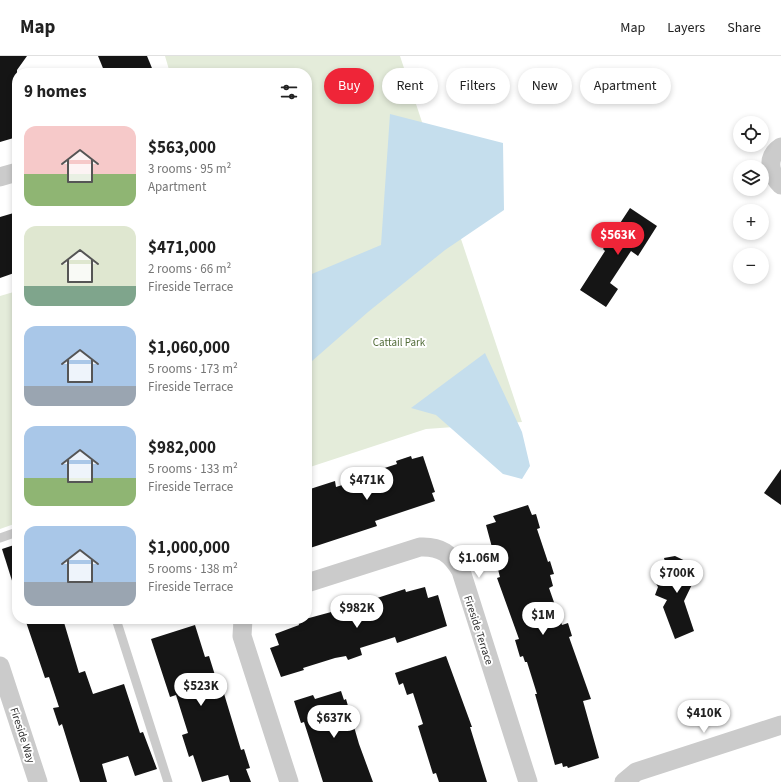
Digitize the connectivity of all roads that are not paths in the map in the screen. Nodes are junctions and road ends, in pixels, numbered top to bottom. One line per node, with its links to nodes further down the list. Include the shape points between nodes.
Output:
1 (781, 147): 4 (street, via 771,156 770,163 772,173)
2 (12, 174): 3 (street)
3 (0, 178)
4 (781, 185)
5 (12, 534): 6 (lane)
6 (0, 538)
7 (312, 581): 16 (street, Fireside Terrace, via 420,547 442,550 451,557 461,571)
8 (118, 624): 14 (lane)
9 (243, 624): 15 (street, via 242,636)
10 (0, 666): 13 (street, Fireside Way)
11 (781, 725): 12 (street)
12 (630, 777)
13 (38, 782)
14 (168, 782)
15 (289, 782)
16 (528, 782)

